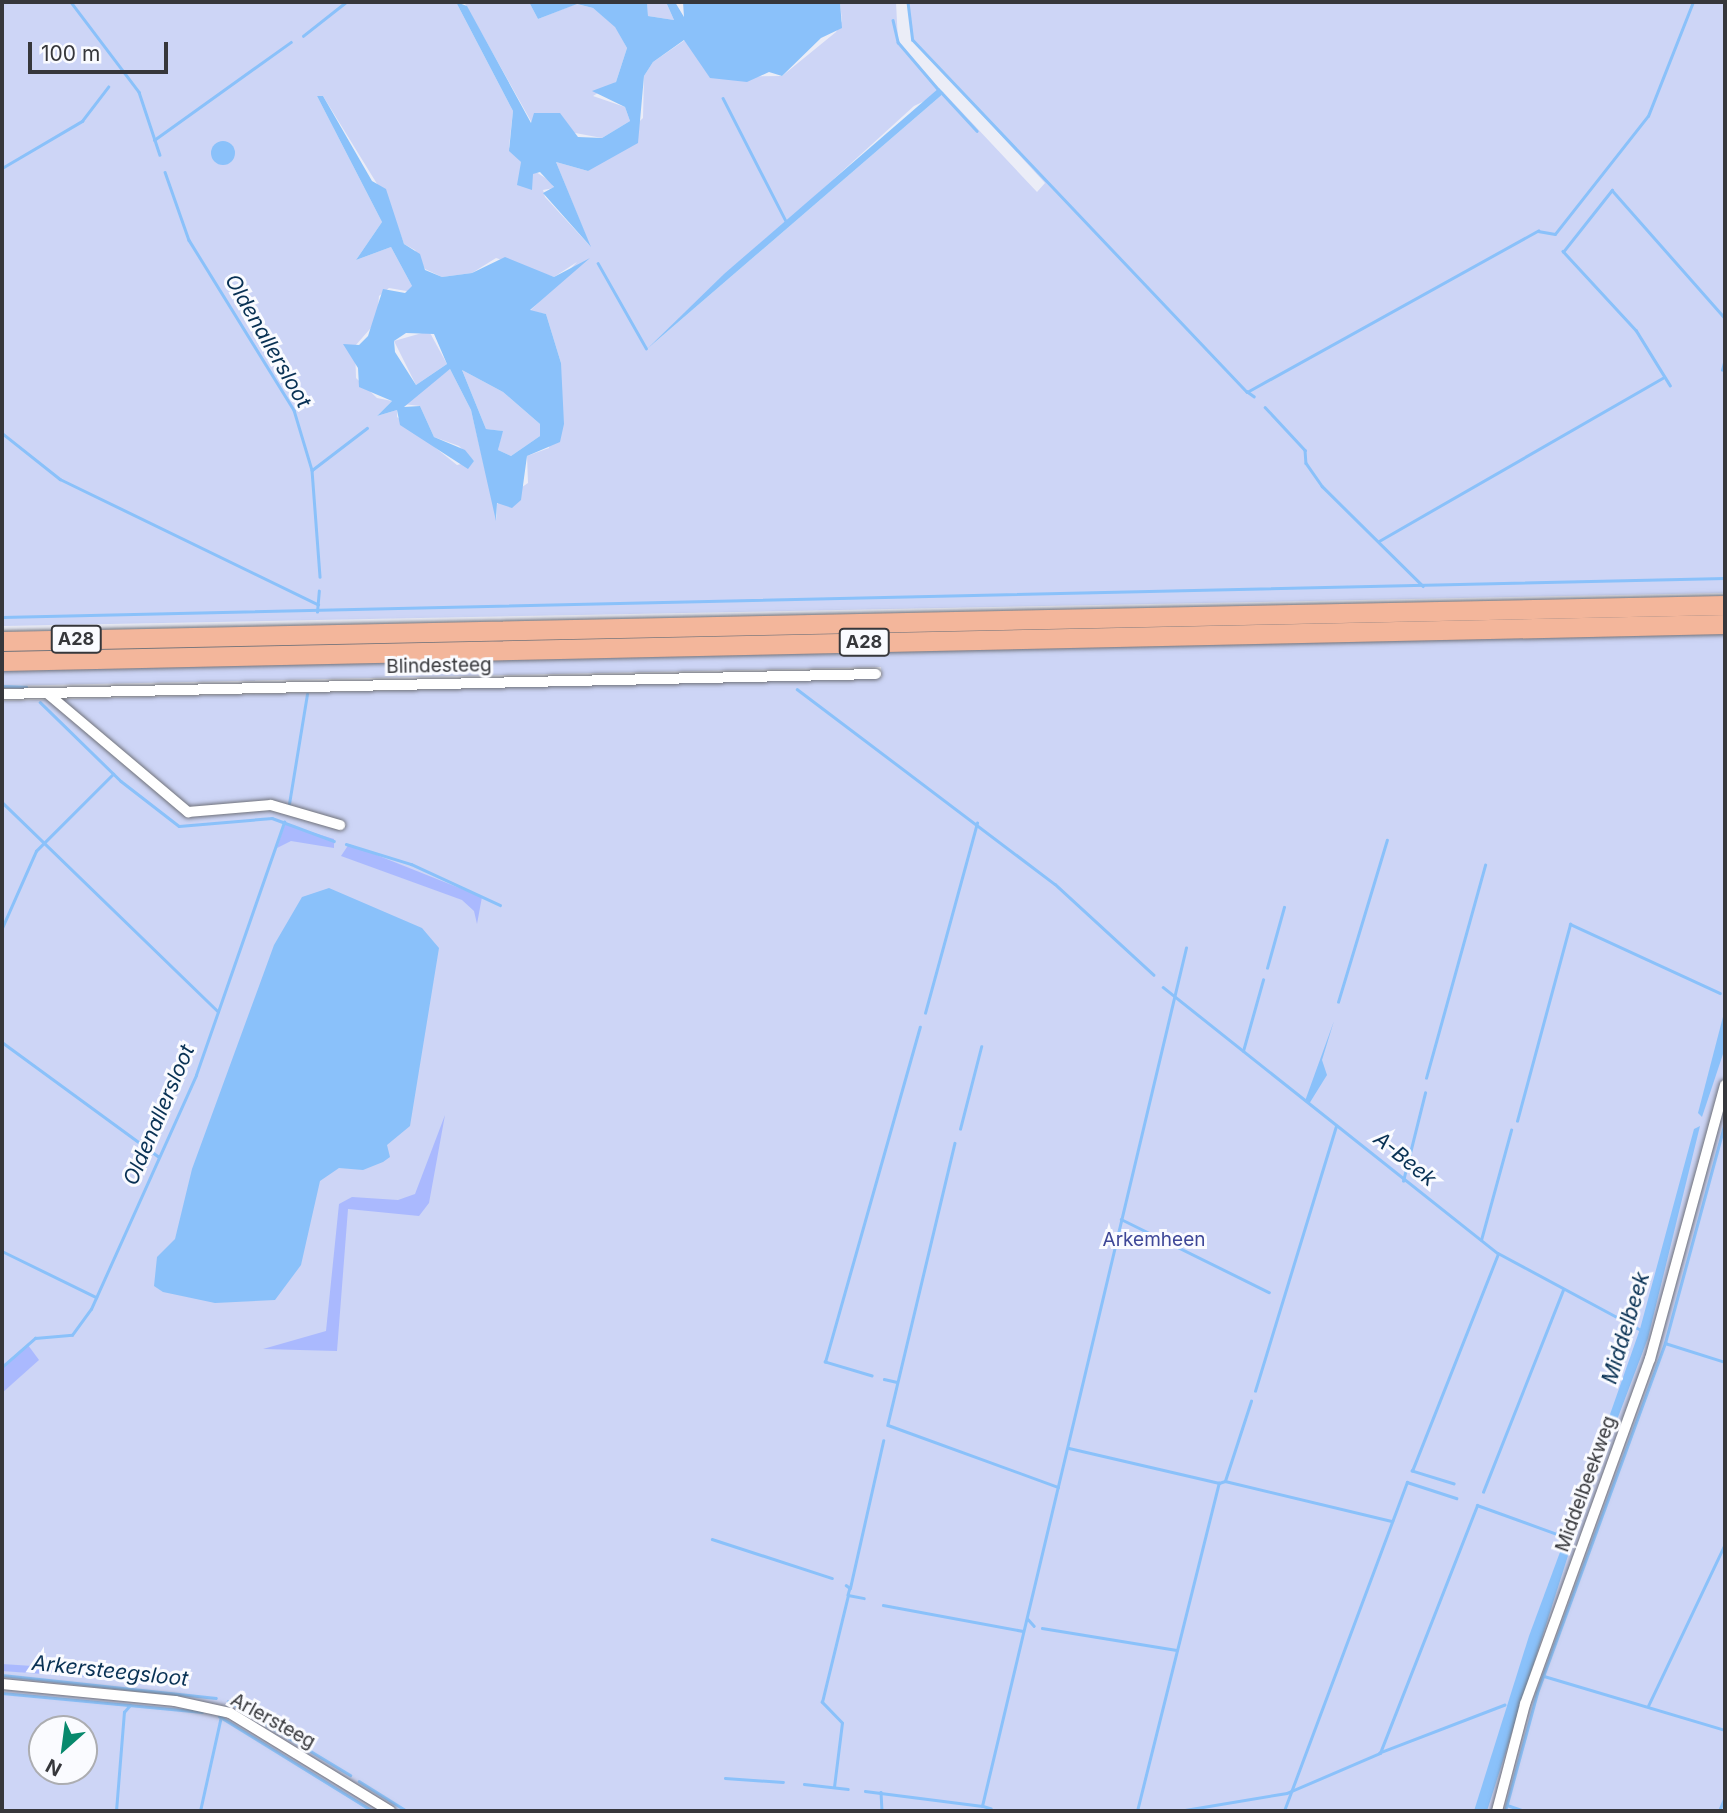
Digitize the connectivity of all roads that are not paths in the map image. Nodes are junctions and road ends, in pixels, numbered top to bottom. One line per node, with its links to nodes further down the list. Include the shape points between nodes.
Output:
1 (1725, 605): 3 (highway, A28)
2 (1725, 624): 4 (highway, A28)
3 (2, 641)
4 (2, 661)
5 (876, 674): 6 (street, Blindesteeg)
6 (47, 693): 7 (street, Blindesteeg); 8 (street, via 188,812 271,805)
7 (2, 694)
8 (340, 825)
9 (1725, 1085): 12 (street, Middelbeekweg, via 1650,1360 1525,1704)
10 (2, 1684): 11 (street, Arlersteeg, via 175,1701 230,1713)
11 (390, 1811)
12 (1497, 1811)

